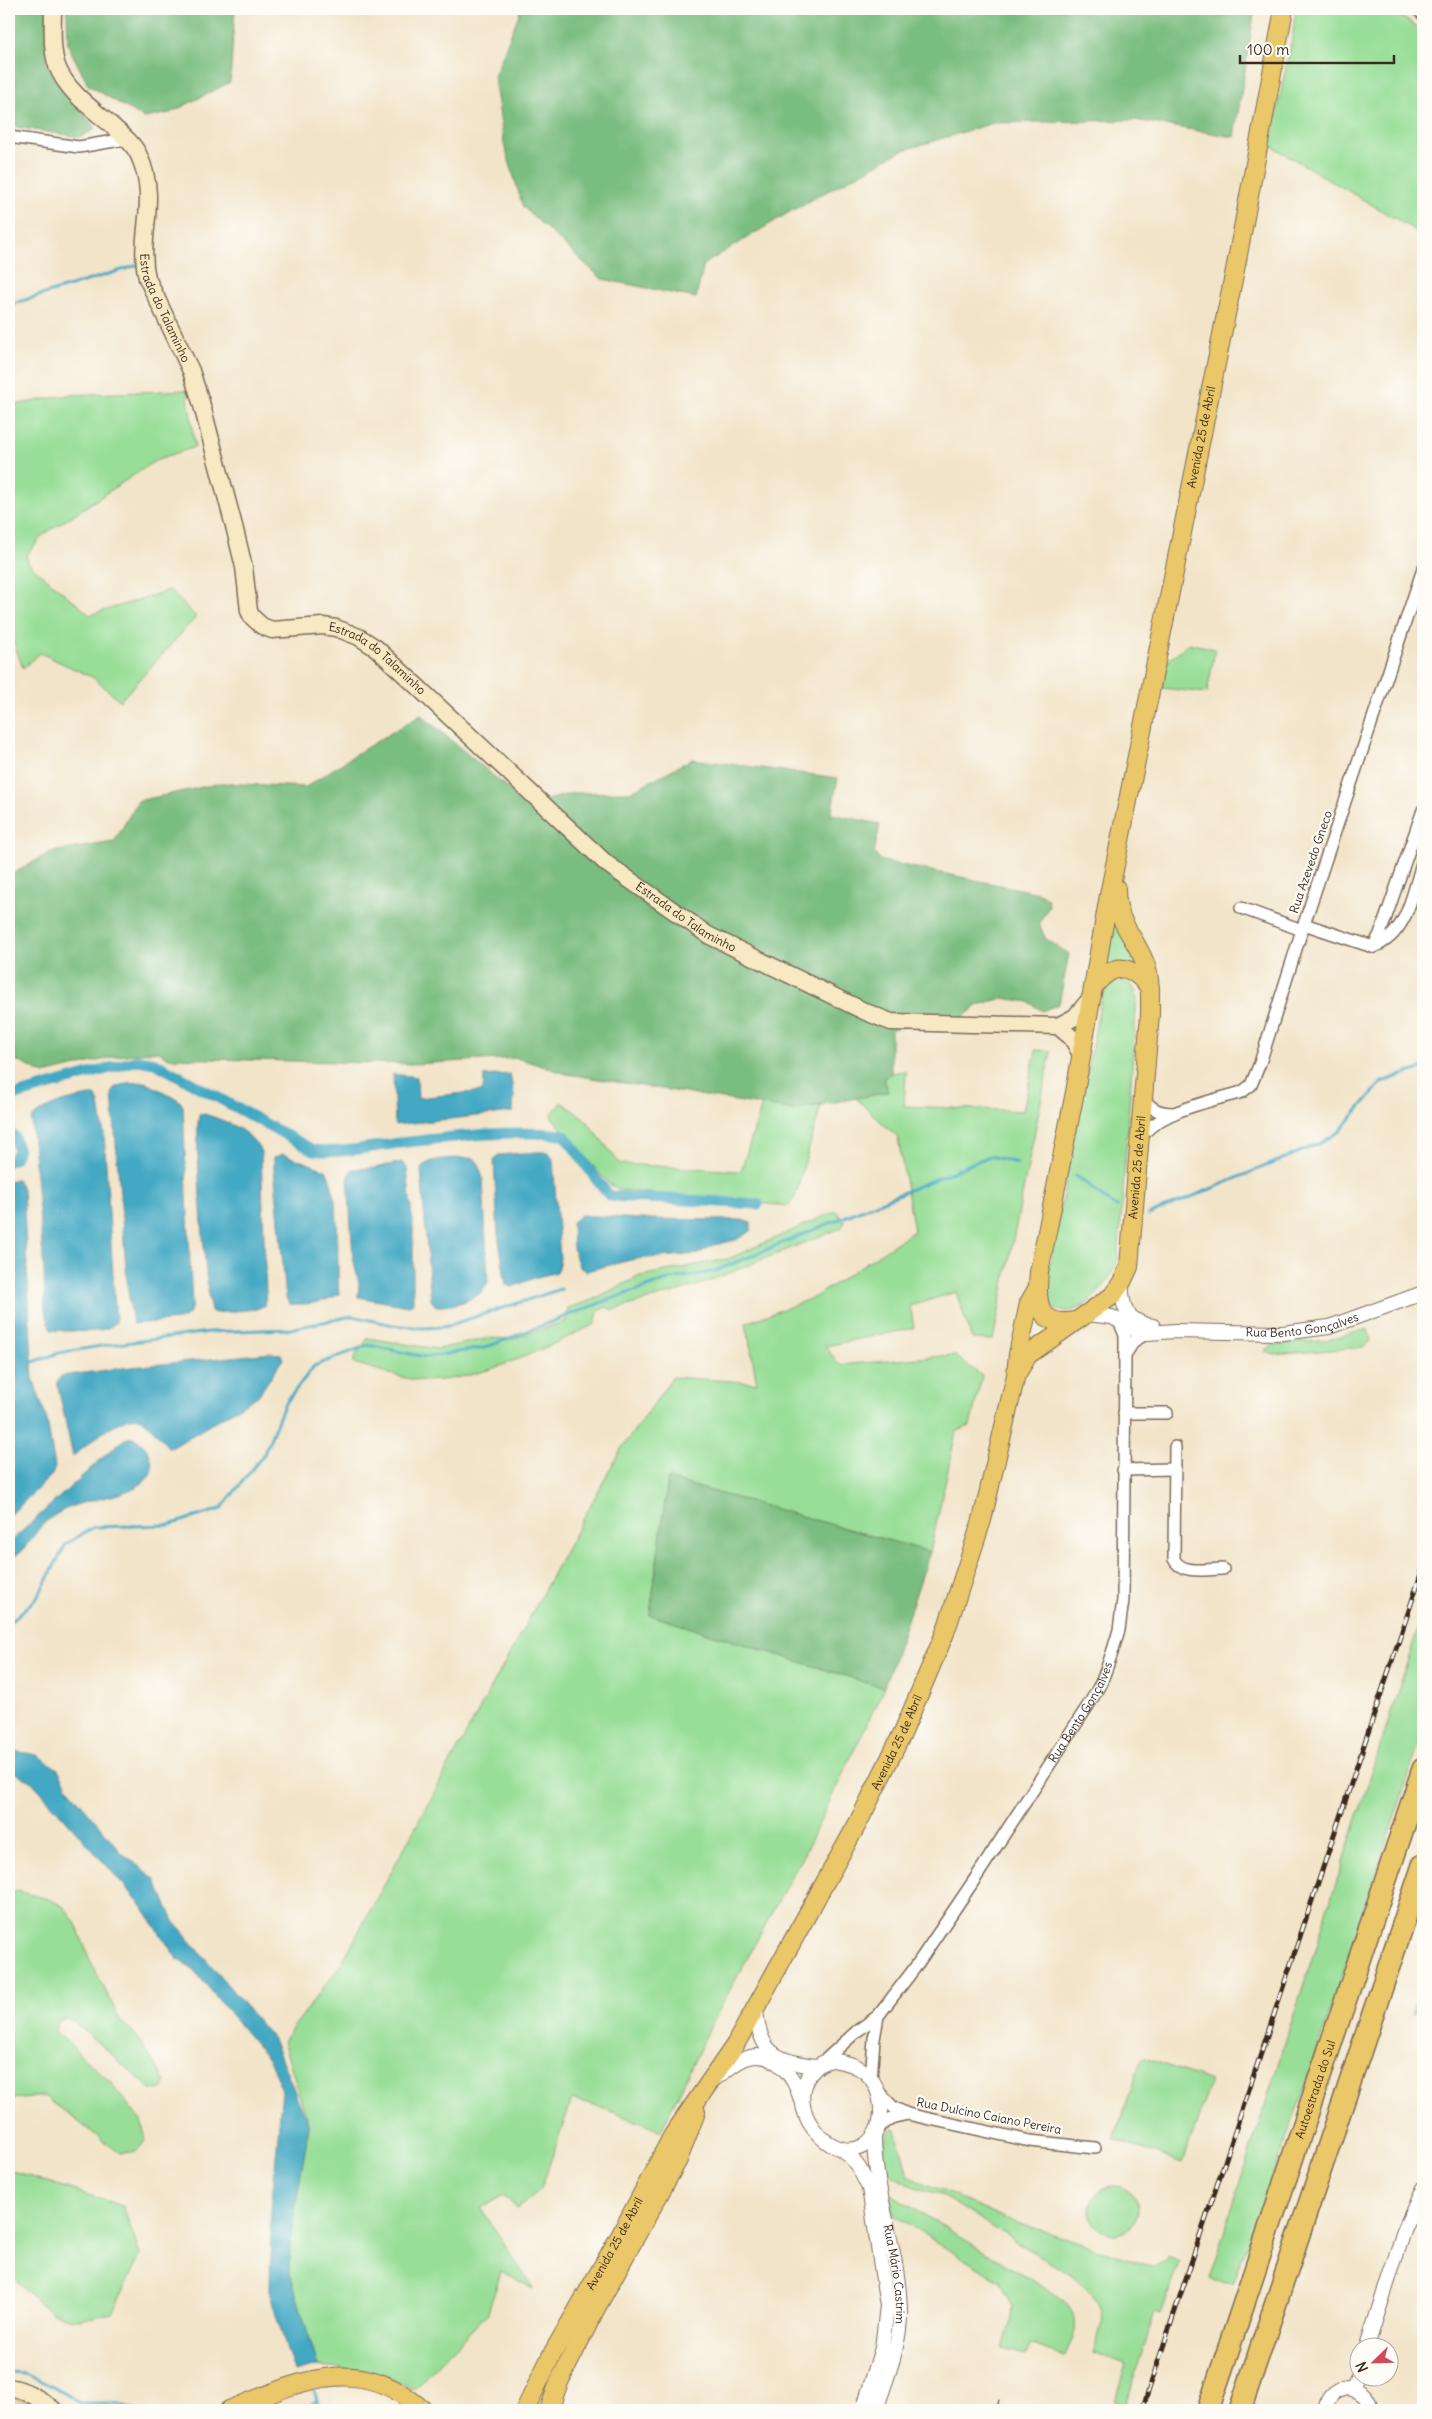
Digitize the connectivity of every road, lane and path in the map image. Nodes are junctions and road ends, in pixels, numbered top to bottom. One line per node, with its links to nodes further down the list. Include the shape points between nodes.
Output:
1 (53, 9): 6 (main road, Estrada do Talaminho, via 57,65 68,86)
2 (1284, 9): 11 (main road, Avenida 25 de Abril)
3 (1417, 9): 4 (street)
4 (1423, 14)
5 (9, 137): 6 (street, via 79,147)
6 (126, 139): 17 (main road, Estrada do Talaminho, via 140,156 147,179 150,206 144,265 147,278 188,364 201,402 244,568 249,611 259,624 272,630 318,626 336,628 376,648 606,864 708,935 836,999 891,1022)
7 (1423, 574): 8 (street, Rua Azevedo Gneco)
8 (1419, 596): 13 (street, Rua Azevedo Gneco)
9 (1423, 810): 14 (street)
10 (1423, 860): 14 (street, via 1401,927 1386,942)
11 (1117, 864): 15 (main road, Avenida 25 de Abril, via 1116,896 1120,917 1144,962); 16 (main road, Avenida 25 de Abril)
12 (1241, 908): 13 (street)
13 (1303, 927): 14 (street); 20 (street, Rua Azevedo Gneco, via 1251,1085 1242,1092)
14 (1373, 947)
15 (1150, 988): 16 (main road, via 1139,975 1122,968 1102,976); 19 (main road, Avenida 25 de Abril)
16 (1093, 992): 17 (main road, via 1076,1017); 18 (main road, Avenida 25 de Abril)
17 (1058, 1026): 18 (main road, via 1072,1038)
18 (1081, 1054): 23 (main road, Avenida 25 de Abril)
19 (1144, 1093): 20 (street, via 1153,1108); 21 (main road, Avenida 25 de Abril)
20 (1174, 1114): 21 (street, Rua Azevedo Gneco, via 1151,1126)
21 (1140, 1140): 22 (main road, Avenida 25 de Abril, via 1129,1267)
22 (1122, 1282): 25 (main road, Avenida 25 de Abril, via 1112,1296); 27 (street, via 1126,1312 1142,1324)
23 (1037, 1288): 25 (main road, Avenida 25 de Abril, via 1044,1314 1060,1323); 30 (main road, Avenida 25 de Abril, via 1029,1303)
24 (1423, 1293): 27 (street, Rua Bento Gonçalves, via 1329,1327 1283,1333)
25 (1081, 1318): 26 (street, via 1112,1317); 30 (main road, Avenida 25 de Abril, via 1028,1355)
26 (1119, 1321): 28 (street); 29 (street, Rua Bento Gonçalves, via 1125,1335)
27 (1175, 1330): 28 (street)
28 (1148, 1333): 29 (street, via 1134,1341)
29 (1125, 1355): 31 (street, Rua Bento Gonçalves)
30 (1016, 1375): 39 (main road, Avenida 25 de Abril, via 982,1520 925,1684 863,1813)
31 (1124, 1413): 32 (street); 35 (street, Rua Bento Gonçalves)
32 (1167, 1413)
33 (1175, 1447): 34 (street)
34 (1175, 1469): 35 (street); 36 (street, via 1174,1554 1177,1565 1184,1569)
35 (1123, 1470): 40 (street, Rua Bento Gonçalves, via 1122,1600 1119,1630 1102,1681 977,1876)
36 (1223, 1569)
37 (1423, 1769): 62 (highway, Autoestrada do Sul)
38 (1423, 1865): 63 (highway)
39 (756, 2008): 41 (street, via 757,2028 767,2048 784,2060 797,2064); 42 (main road, Avenida 25 de Abril, via 735,2045)
40 (878, 2016): 41 (street, Rua Bento Gonçalves); 43 (street, Rua Bento Gonçalves)
41 (820, 2064): 43 (street, via 833,2060 847,2063 860,2068); 44 (street, via 802,2087)
42 (708, 2082): 44 (street, via 736,2063 750,2057 761,2057 778,2063 787,2071 798,2088); 58 (main road, Avenida 25 de Abril, via 673,2135); 59 (main road, Avenida 25 de Abril, via 678,2160 595,2310 559,2382)
43 (873, 2083): 45 (street, Rua Dulcino Caiano Pereira, via 893,2106); 46 (street, via 879,2098)
44 (802, 2103): 47 (street, via 813,2128)
45 (907, 2114): 46 (street, Rua Dulcino Caiano Pereira, via 892,2118); 48 (street, Rua Dulcino Caiano Pereira, via 1030,2141)
46 (877, 2131): 47 (street, via 858,2148); 61 (street, Rua Mário Castrim, via 876,2162 900,2314 896,2350)
47 (840, 2148): 60 (street, Rua Mário Castrim, via 859,2168 869,2188 887,2306 882,2348)
48 (1095, 2148)
49 (1423, 2188): 50 (street, via 1404,2231)
50 (1370, 2336)
51 (1354, 2386): 53 (street)
52 (9, 2387): 55 (main road, via 21,2389)
53 (1353, 2389): 54 (street, via 1363,2394); 64 (street, via 1342,2389 1333,2394)
54 (1372, 2408)
55 (54, 2410)
56 (229, 2410): 57 (main road, via 292,2384 324,2376 353,2376 401,2393)
57 (423, 2410)
58 (525, 2410)
59 (549, 2410)
60 (862, 2410)
61 (876, 2410)
62 (1208, 2410)
63 (1240, 2410)
64 (1325, 2410)

